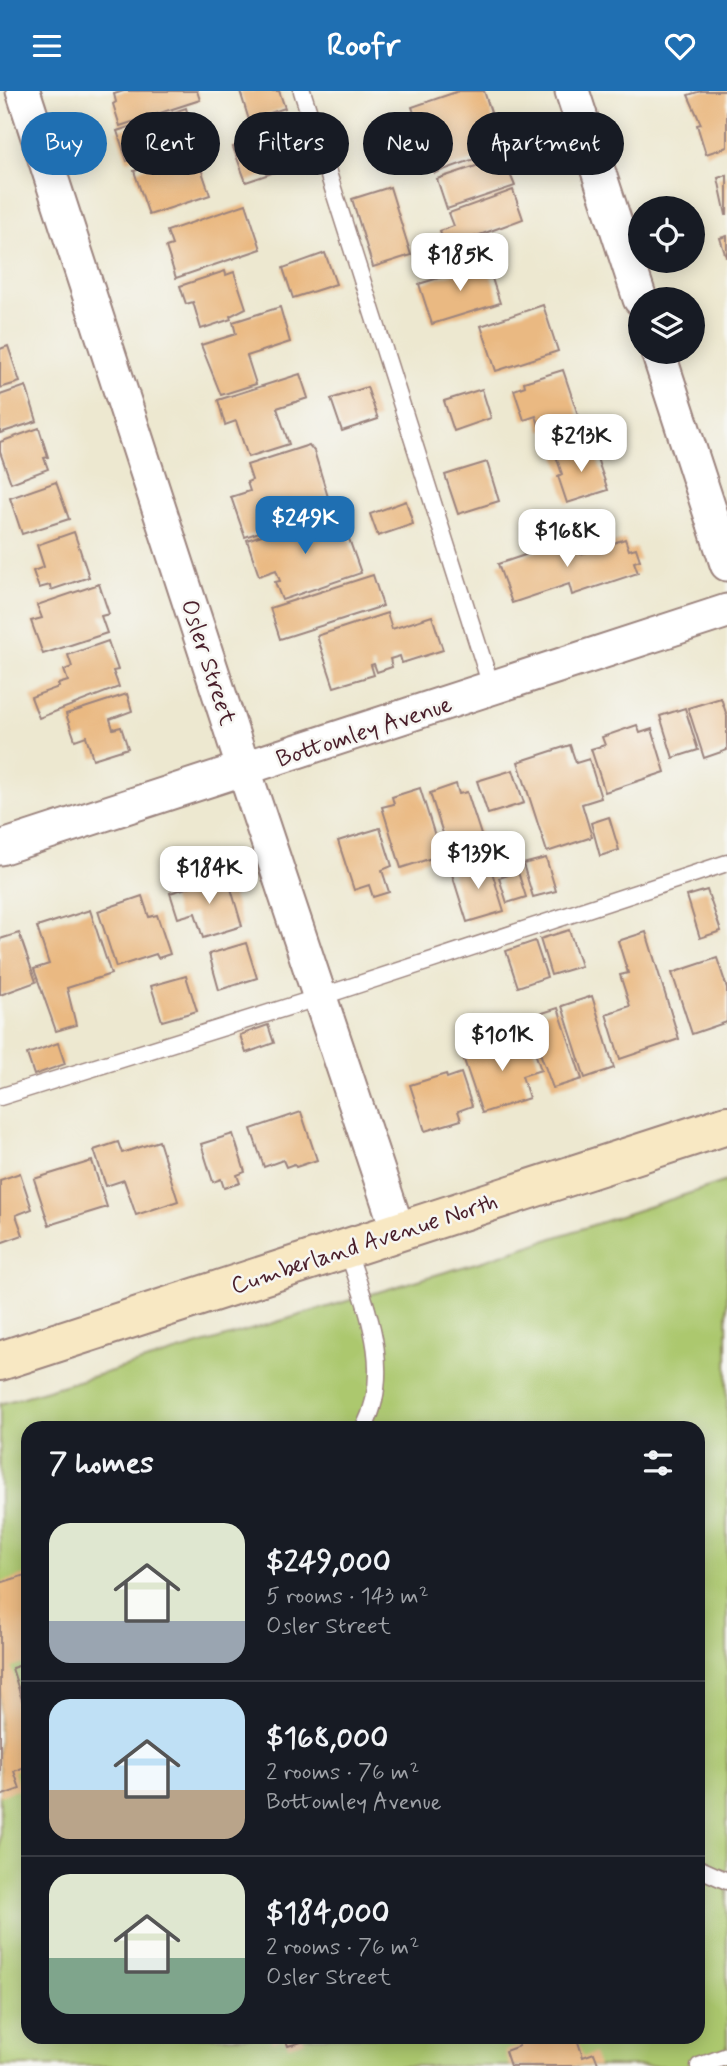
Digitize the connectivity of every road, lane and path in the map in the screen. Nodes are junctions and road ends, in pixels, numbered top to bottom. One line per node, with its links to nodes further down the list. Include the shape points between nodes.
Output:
1 (23, 91): 9 (street, Osler Street)
2 (302, 91): 8 (lane)
3 (572, 91): 4 (street)
4 (636, 287)
5 (662, 364): 6 (street)
6 (727, 565)
7 (727, 611): 8 (street, Bottomley Avenue)
8 (492, 689): 9 (street, Bottomley Avenue)
9 (244, 770): 10 (street, Bottomley Avenue); 12 (street, Osler Street)
10 (0, 848)
11 (727, 863): 12 (lane)
12 (320, 997): 13 (lane); 15 (street, Osler Street)
13 (0, 1097)
14 (727, 1125): 15 (main road, Cumberland Avenue North)
15 (398, 1231): 16 (main road, Cumberland Avenue North)
16 (347, 1249): 17 (main road, Cumberland Avenue North); 18 (lane, via 379,1364 377,1398)
17 (0, 1361)
18 (367, 1421)
19 (705, 1871): 20 (lane)
20 (727, 1881)
21 (727, 2056): 22 (lane)
22 (699, 2066)

